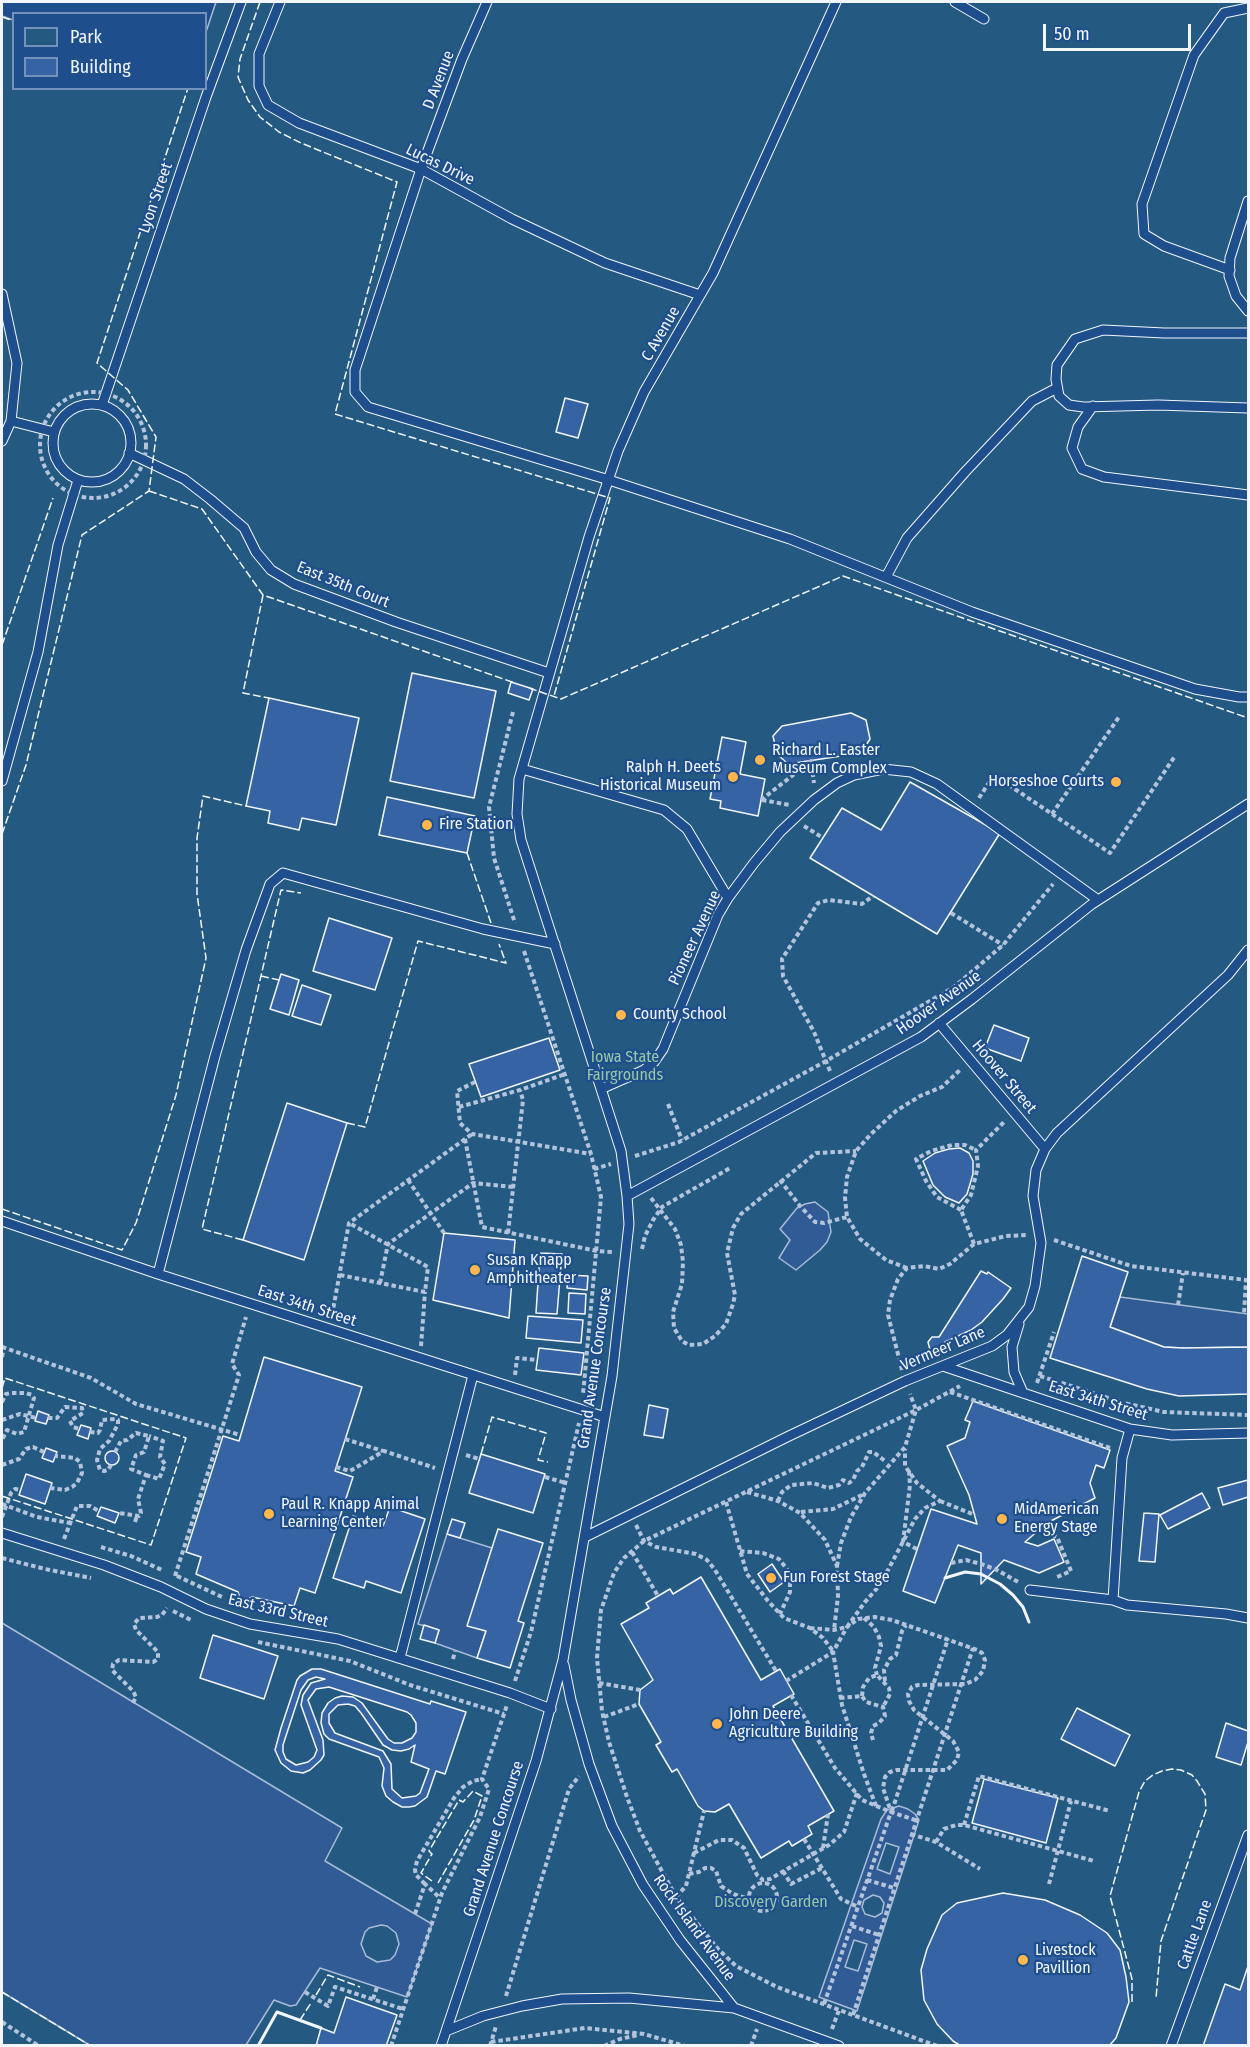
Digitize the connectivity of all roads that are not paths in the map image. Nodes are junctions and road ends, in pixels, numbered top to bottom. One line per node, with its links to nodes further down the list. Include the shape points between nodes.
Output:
1 (241, 2): 16 (lane, Lyon Street)
2 (280, 2): 8 (lane, Lucas Drive, via 259,54 259,86 268,105 299,123)
3 (487, 2): 8 (lane, D Avenue)
4 (836, 2): 12 (lane, C Avenue)
5 (955, 2): 7 (lane)
6 (1248, 8): 10 (lane, via 1224,13 1194,55 1142,204 1144,234 1164,246)
7 (984, 19)
8 (421, 170): 12 (lane, Lucas Drive, via 605,263); 24 (lane, D Avenue, via 355,370 355,392 368,407)
9 (1248, 201): 10 (lane, via 1230,258)
10 (1230, 270): 13 (lane, via 1236,296)
11 (2, 294): 19 (lane, via 17,363)
12 (700, 295): 24 (lane, C Avenue, via 645,392)
13 (1248, 311)
14 (1248, 333): 15 (lane, via 1103,330 1075,339 1057,365)
15 (1057, 388): 17 (lane, via 1059,396 1070,405); 26 (lane, via 1032,401 906,538)
16 (102, 405): 20 (lane, via 78,406); 22 (lane, via 112,409 125,424 131,443)
17 (1093, 406): 18 (lane); 25 (lane, via 1078,427 1072,448 1082,469 1104,477)
18 (1248, 408)
19 (10, 421): 20 (lane); 21 (lane)
20 (54, 432): 23 (lane, via 53,444 60,466)
21 (2, 441)
22 (129, 453): 23 (lane, via 110,477 89,482); 27 (lane, East 35th Court, via 184,479 229,514 244,528 271,570 294,584)
23 (78, 480): 31 (lane, via 58,545 38,652)
24 (609, 480): 26 (lane, D Avenue, via 790,539); 27 (lane, C Avenue)
25 (1248, 495)
26 (886, 577): 29 (lane, D Avenue, via 972,612 1174,682)
27 (549, 673): 28 (lane, C Avenue)
28 (543, 693): 30 (lane, Grand Avenue Concourse)
29 (1248, 697)
30 (522, 769): 33 (lane, via 664,810 687,829); 35 (lane, Grand Avenue Concourse, via 517,814 521,840)
31 (2, 781)
32 (1248, 804): 34 (lane, Hoover Avenue)
33 (728, 898): 34 (lane, Pioneer Avenue, via 780,832 817,798 854,775 883,769 911,772 937,784); 38 (lane, Pioneer Avenue, via 663,1049 644,1070)
34 (1098, 900): 37 (lane, Hoover Avenue)
35 (555, 944): 38 (lane, Grand Avenue Concourse); 42 (lane, via 483,929 283,873 270,884 246,950)
36 (1248, 950): 39 (lane, Vermeer Lane, via 1228,975 1057,1133)
37 (939, 1023): 39 (lane, Hoover Street); 40 (lane, Hoover Avenue)
38 (601, 1089): 40 (lane, Grand Avenue Concourse, via 621,1151)
39 (1045, 1149): 43 (lane, Vermeer Lane, via 1036,1170 1034,1196 1041,1243 1035,1286 1029,1307)
40 (627, 1196): 47 (lane, Grand Avenue Concourse, via 629,1224)
41 (2, 1221): 42 (lane, East 34th Street)
42 (158, 1274): 45 (lane, East 34th Street)
43 (1021, 1317): 44 (lane, Vermeer Lane, via 992,1346); 46 (lane, via 1012,1347 1014,1372)
44 (944, 1366): 46 (lane, East 34th Street); 51 (lane, Vermeer Lane, via 789,1436)
45 (473, 1375): 47 (lane, East 34th Street); 55 (lane)
46 (1028, 1395): 48 (lane, East 34th Street)
47 (605, 1417): 51 (lane, Grand Avenue Concourse)
48 (1130, 1430): 49 (lane, East 34th Street, via 1172,1435); 53 (lane, via 1124,1452)
49 (1248, 1434)
50 (2, 1533): 55 (lane, East 33rd Street, via 104,1565 250,1624 338,1639)
51 (585, 1537): 56 (lane, Grand Avenue Concourse)
52 (1030, 1590): 53 (lane)
53 (1113, 1600): 54 (lane, via 1127,1605)
54 (1248, 1618)
55 (400, 1658): 57 (lane, East 33rd Street)
56 (563, 1660): 57 (lane, Grand Avenue Concourse); 59 (lane, Rock Island Avenue, via 589,1764 612,1826 643,1885)
57 (551, 1709): 60 (lane, Grand Avenue Concourse)
58 (1248, 1835): 63 (lane, Cattle Lane)
59 (734, 2008): 60 (lane, Rock Island Avenue, via 618,1998 562,1999 501,2011); 62 (lane, Rock Island Avenue)
60 (446, 2031): 61 (lane, Grand Avenue Concourse)
61 (441, 2046)
62 (838, 2046)
63 (1171, 2046)

